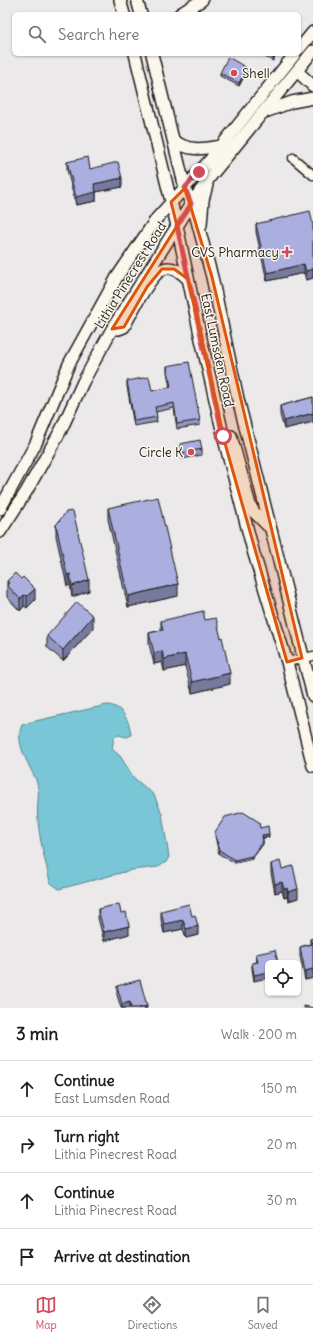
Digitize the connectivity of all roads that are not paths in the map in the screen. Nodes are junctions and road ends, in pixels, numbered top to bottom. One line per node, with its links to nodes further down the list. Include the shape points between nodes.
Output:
1 (120, 0): 4 (main road)
2 (137, 0): 5 (main road)
3 (202, 0): 6 (main road)
4 (123, 12)
5 (140, 12)
6 (183, 12)
7 (313, 32): 8 (main road)
8 (301, 47)
9 (313, 51): 13 (main road, Lithia Pinecrest Road)
10 (135, 56): 23 (main road, East Lumsden Road)
11 (152, 56): 17 (main road, East Lumsden Road)
12 (293, 56): 18 (main road, Lithia Pinecrest Road)
13 (297, 71): 14 (main road); 16 (main road, Lithia Pinecrest Road)
14 (313, 86)
15 (313, 98): 16 (main road, via 292,102)
16 (261, 114): 21 (main road, Lithia Pinecrest Road)
17 (173, 140): 18 (main road, via 194,150); 22 (main road, East Lumsden Road)
18 (221, 146): 22 (main road, Lithia Pinecrest Road)
19 (293, 158): 20 (street)
20 (313, 175)
21 (210, 177): 24 (main road, Lithia Pinecrest Road); 26 (main road, via 203,200)
22 (185, 188): 23 (main road, Lithia Pinecrest Road); 24 (main road, East Lumsden Road)
23 (171, 202): 25 (main road, East Lumsden Road); 30 (main road, Lithia Pinecrest Road, via 157,218 103,300 69,364 36,443)
24 (191, 204): 25 (main road, Lithia Pinecrest Road); 26 (main road, East Lumsden Road)
25 (177, 226): 27 (main road, East Lumsden Road); 28 (main road, Lithia Pinecrest Road)
26 (200, 234): 31 (main road, East Lumsden Road)
27 (188, 279): 28 (main road, via 174,269 162,269 147,287 124,327); 29 (main road, East Lumsden Road)
28 (112, 329): 32 (main road, Lithia Pinecrest Road, via 61,430)
29 (223, 436): 31 (main road, via 231,436 250,505); 34 (main road, East Lumsden Road, via 254,554)
30 (0, 508)
31 (269, 527): 33 (main road, East Lumsden Road)
32 (0, 532)
33 (308, 657): 34 (street); 35 (main road, East Lumsden Road)
34 (287, 662): 36 (main road, East Lumsden Road)
35 (313, 696)
36 (313, 766)

